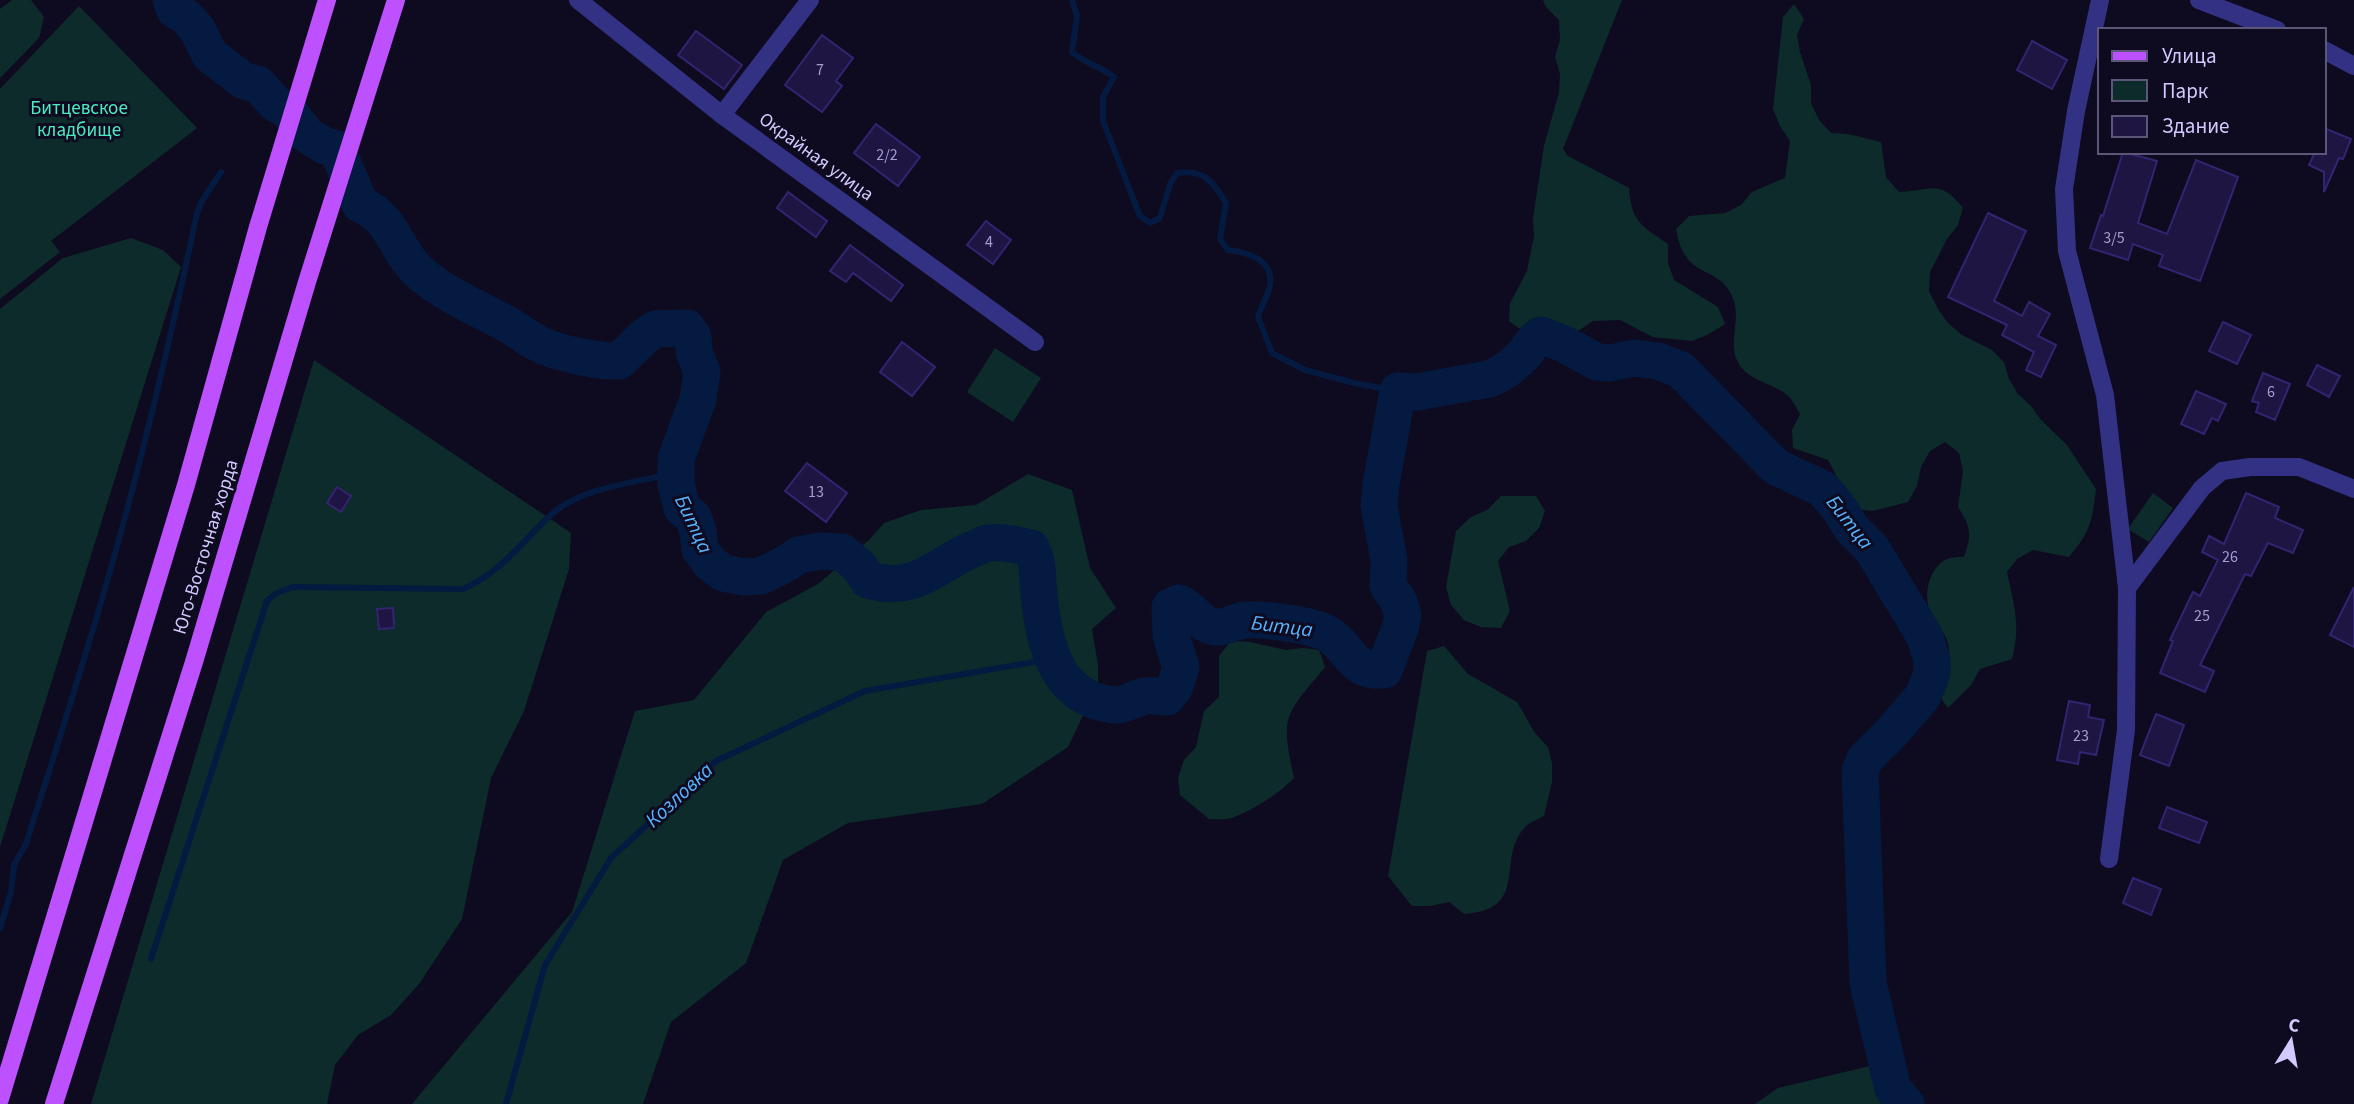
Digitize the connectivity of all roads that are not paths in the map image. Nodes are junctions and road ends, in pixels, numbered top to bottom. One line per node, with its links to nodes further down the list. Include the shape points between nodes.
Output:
1 (327, 0): 15 (main road, Юго-Восточная хорда)
2 (396, 0): 16 (main road, Юго-Восточная хорда)
3 (578, 0): 10 (street, Окрайная улица)
4 (810, 0): 10 (street)
5 (2100, 0): 13 (street, via 2064,189 2067,251 2105,395)
6 (2199, 0): 7 (street)
7 (2272, 28)
8 (2326, 51): 9 (street)
9 (2354, 66)
10 (722, 115): 11 (street, Окрайная улица)
11 (1035, 342)
12 (2354, 489): 13 (street, via 2299,467 2221,471 2202,488)
13 (2127, 588): 14 (street, via 2126,730)
14 (2109, 859)
15 (0, 1100)
16 (54, 1104)

